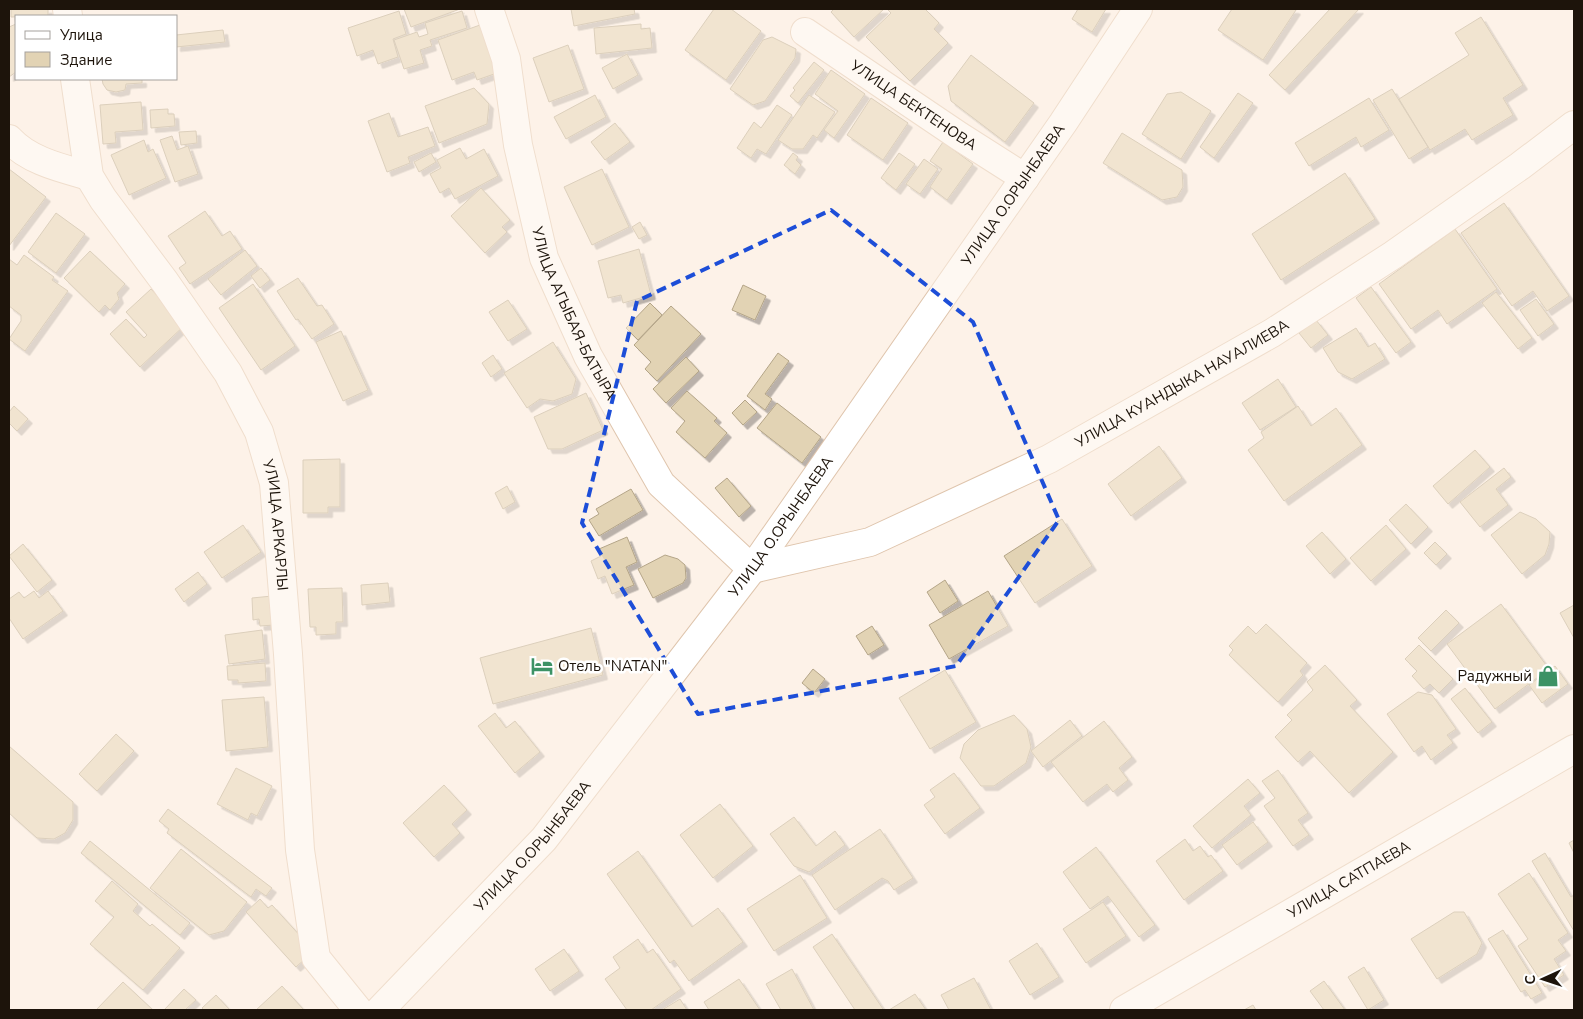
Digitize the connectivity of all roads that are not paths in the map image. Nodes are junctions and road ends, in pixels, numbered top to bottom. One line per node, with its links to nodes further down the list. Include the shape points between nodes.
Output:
1 (489, 9): 9 (street, УЛИЦА АГЫБАЯ-БАТЫРА, via 506,59 518,145 544,258 588,356 661,484)
2 (1138, 9): 8 (street, УЛИЦА О.ОРЫНБАЕВА)
3 (804, 32): 8 (street, УЛИЦА БЕКТЕНОВА)
4 (75, 80): 7 (street, УЛИЦА АРКАРЛЫ)
5 (1574, 125): 9 (street, УЛИЦА КУАНДЫКА НАУАЛИЕВА, via 1393,255 1272,333 1049,459 870,542)
6 (9, 139): 7 (street, via 18,149 51,165)
7 (89, 176): 11 (street, УЛИЦА АРКАРЛЫ, via 228,373 259,432 274,482 300,850 316,958)
8 (1024, 178): 9 (street, УЛИЦА О.ОРЫНБАЕВА)
9 (752, 570): 12 (street, УЛИЦА О.ОРЫНБАЕВА, via 544,839)
10 (1574, 749): 13 (street, УЛИЦА САТПАЕВА)
11 (358, 1010)
12 (380, 1010)
13 (1124, 1010)

